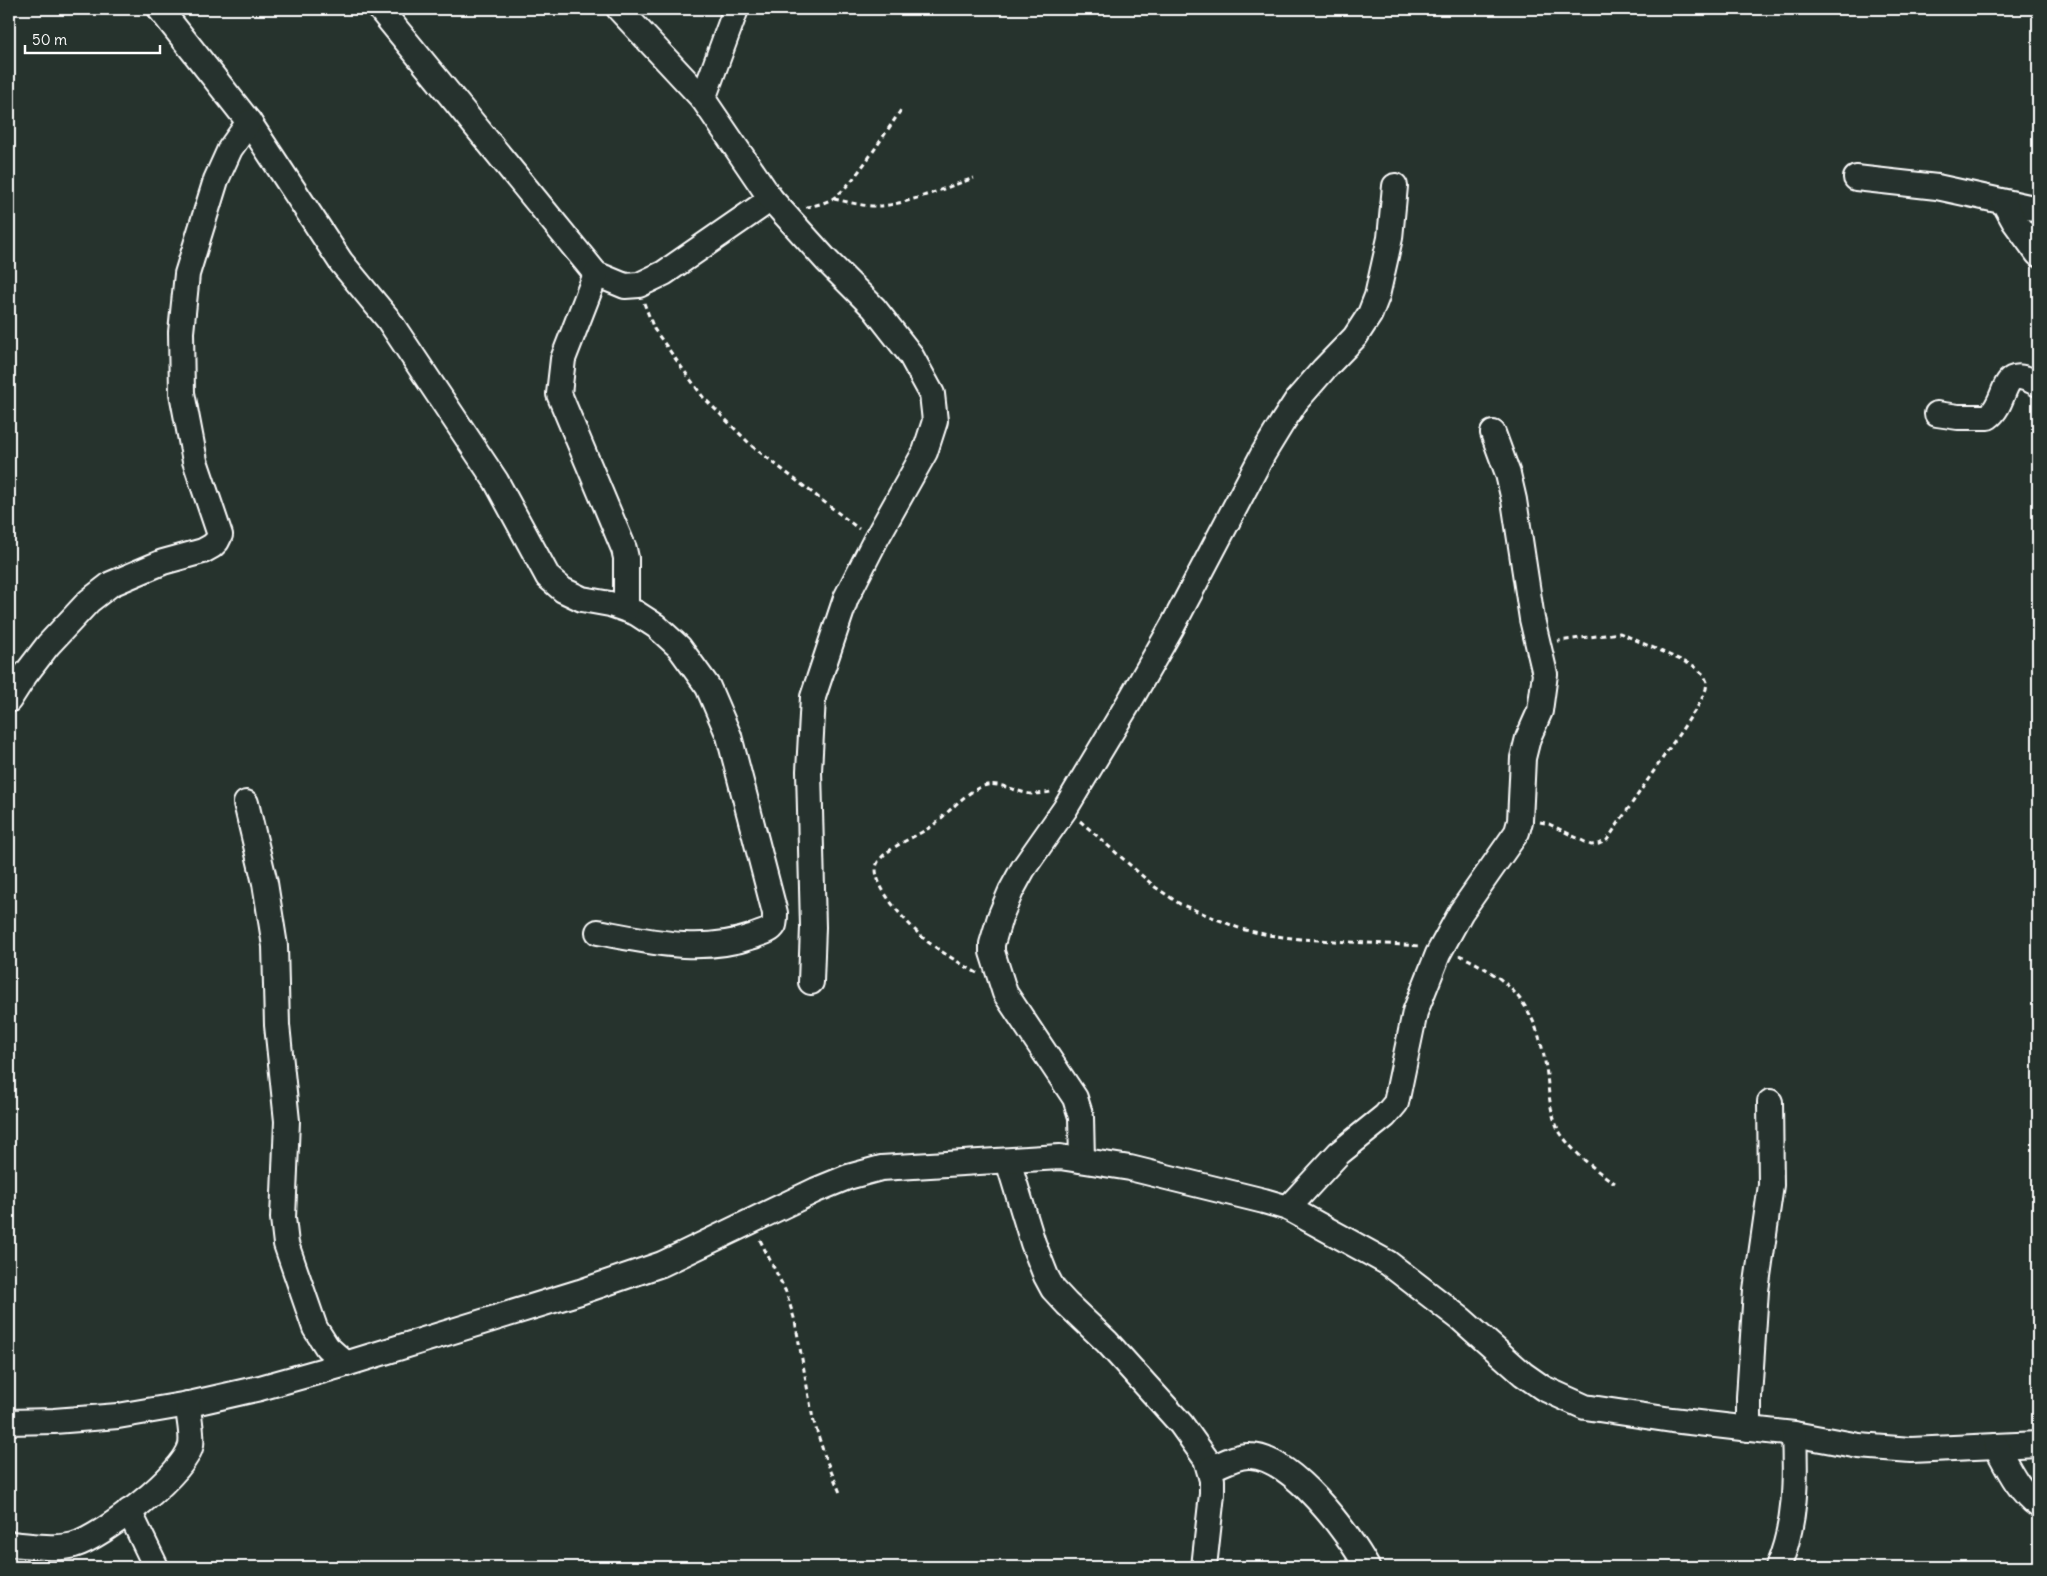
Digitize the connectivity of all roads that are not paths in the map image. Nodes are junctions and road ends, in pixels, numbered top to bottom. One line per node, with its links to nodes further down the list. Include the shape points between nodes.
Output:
1 (160, 9): 6 (street)
2 (380, 9): 13 (street)
3 (619, 9): 5 (street)
4 (736, 9): 5 (street)
5 (703, 99): 10 (street)
6 (249, 122): 17 (street, via 341,262 388,319 496,481 548,577 563,590 582,599); 18 (street, via 230,149 216,180 187,274 181,332 182,393 196,461 220,535 203,551 163,562 111,584 89,601 48,645)
7 (1856, 178): 9 (street, via 1936,187)
8 (1395, 186): 23 (street, via 1390,238 1370,314 1355,337 1298,400 1282,423 1131,699 1065,809 1023,869 1000,917 992,952 1003,987 1075,1098 1081,1117)
9 (2004, 203): 11 (street); 12 (street)
10 (777, 205): 13 (street, via 639,285 625,286); 21 (street, via 874,308 910,354 932,394 935,421 924,452 846,598 813,697 809,771 813,926)
11 (2038, 209)
12 (2038, 254)
13 (596, 274): 17 (street, via 563,359 559,394 624,549)
14 (2038, 384): 15 (street, via 2026,377 2012,379 1988,417)
15 (1936, 414)
16 (1493, 433): 25 (street, via 1514,500 1532,619 1545,674 1540,710 1523,758 1520,821 1516,832 1460,912 1441,948 1415,1012 1396,1103 1385,1116 1339,1153)
17 (626, 609): 20 (street, via 656,626 679,647 708,686 729,736 775,913 774,925 768,931 722,944 683,946)
18 (9, 700)
19 (246, 803): 26 (street, via 265,883 275,946 277,1025 287,1121 283,1218 286,1244 315,1328 327,1347)
20 (598, 932)
21 (811, 982)
22 (1770, 1102): 29 (street, via 1771,1185 1756,1290)
23 (1082, 1160): 24 (street, via 1060,1157); 25 (street, via 1130,1168)
24 (1008, 1161): 26 (street, via 881,1168 848,1177 662,1264); 33 (street, via 1033,1243 1053,1288 1181,1424)
25 (1288, 1208): 29 (street, via 1388,1263 1543,1388 1585,1407 1610,1412)
26 (346, 1364): 27 (street)
27 (188, 1404): 28 (street, via 118,1416); 35 (street, via 191,1444 187,1456)
28 (9, 1422)
29 (1749, 1429): 30 (street)
30 (1794, 1434): 32 (street, via 1859,1446 1911,1450); 40 (street, via 1794,1504 1785,1550)
31 (2038, 1444): 32 (street)
32 (1996, 1446): 34 (street, via 2014,1476)
33 (1210, 1469): 38 (street, via 1212,1494); 39 (street, via 1248,1455 1268,1459 1282,1467 1344,1529)
34 (2038, 1505)
35 (129, 1512): 36 (street, via 74,1545); 37 (street)
36 (9, 1544)
37 (156, 1567)
38 (1204, 1567)
39 (1367, 1567)
40 (1778, 1567)

